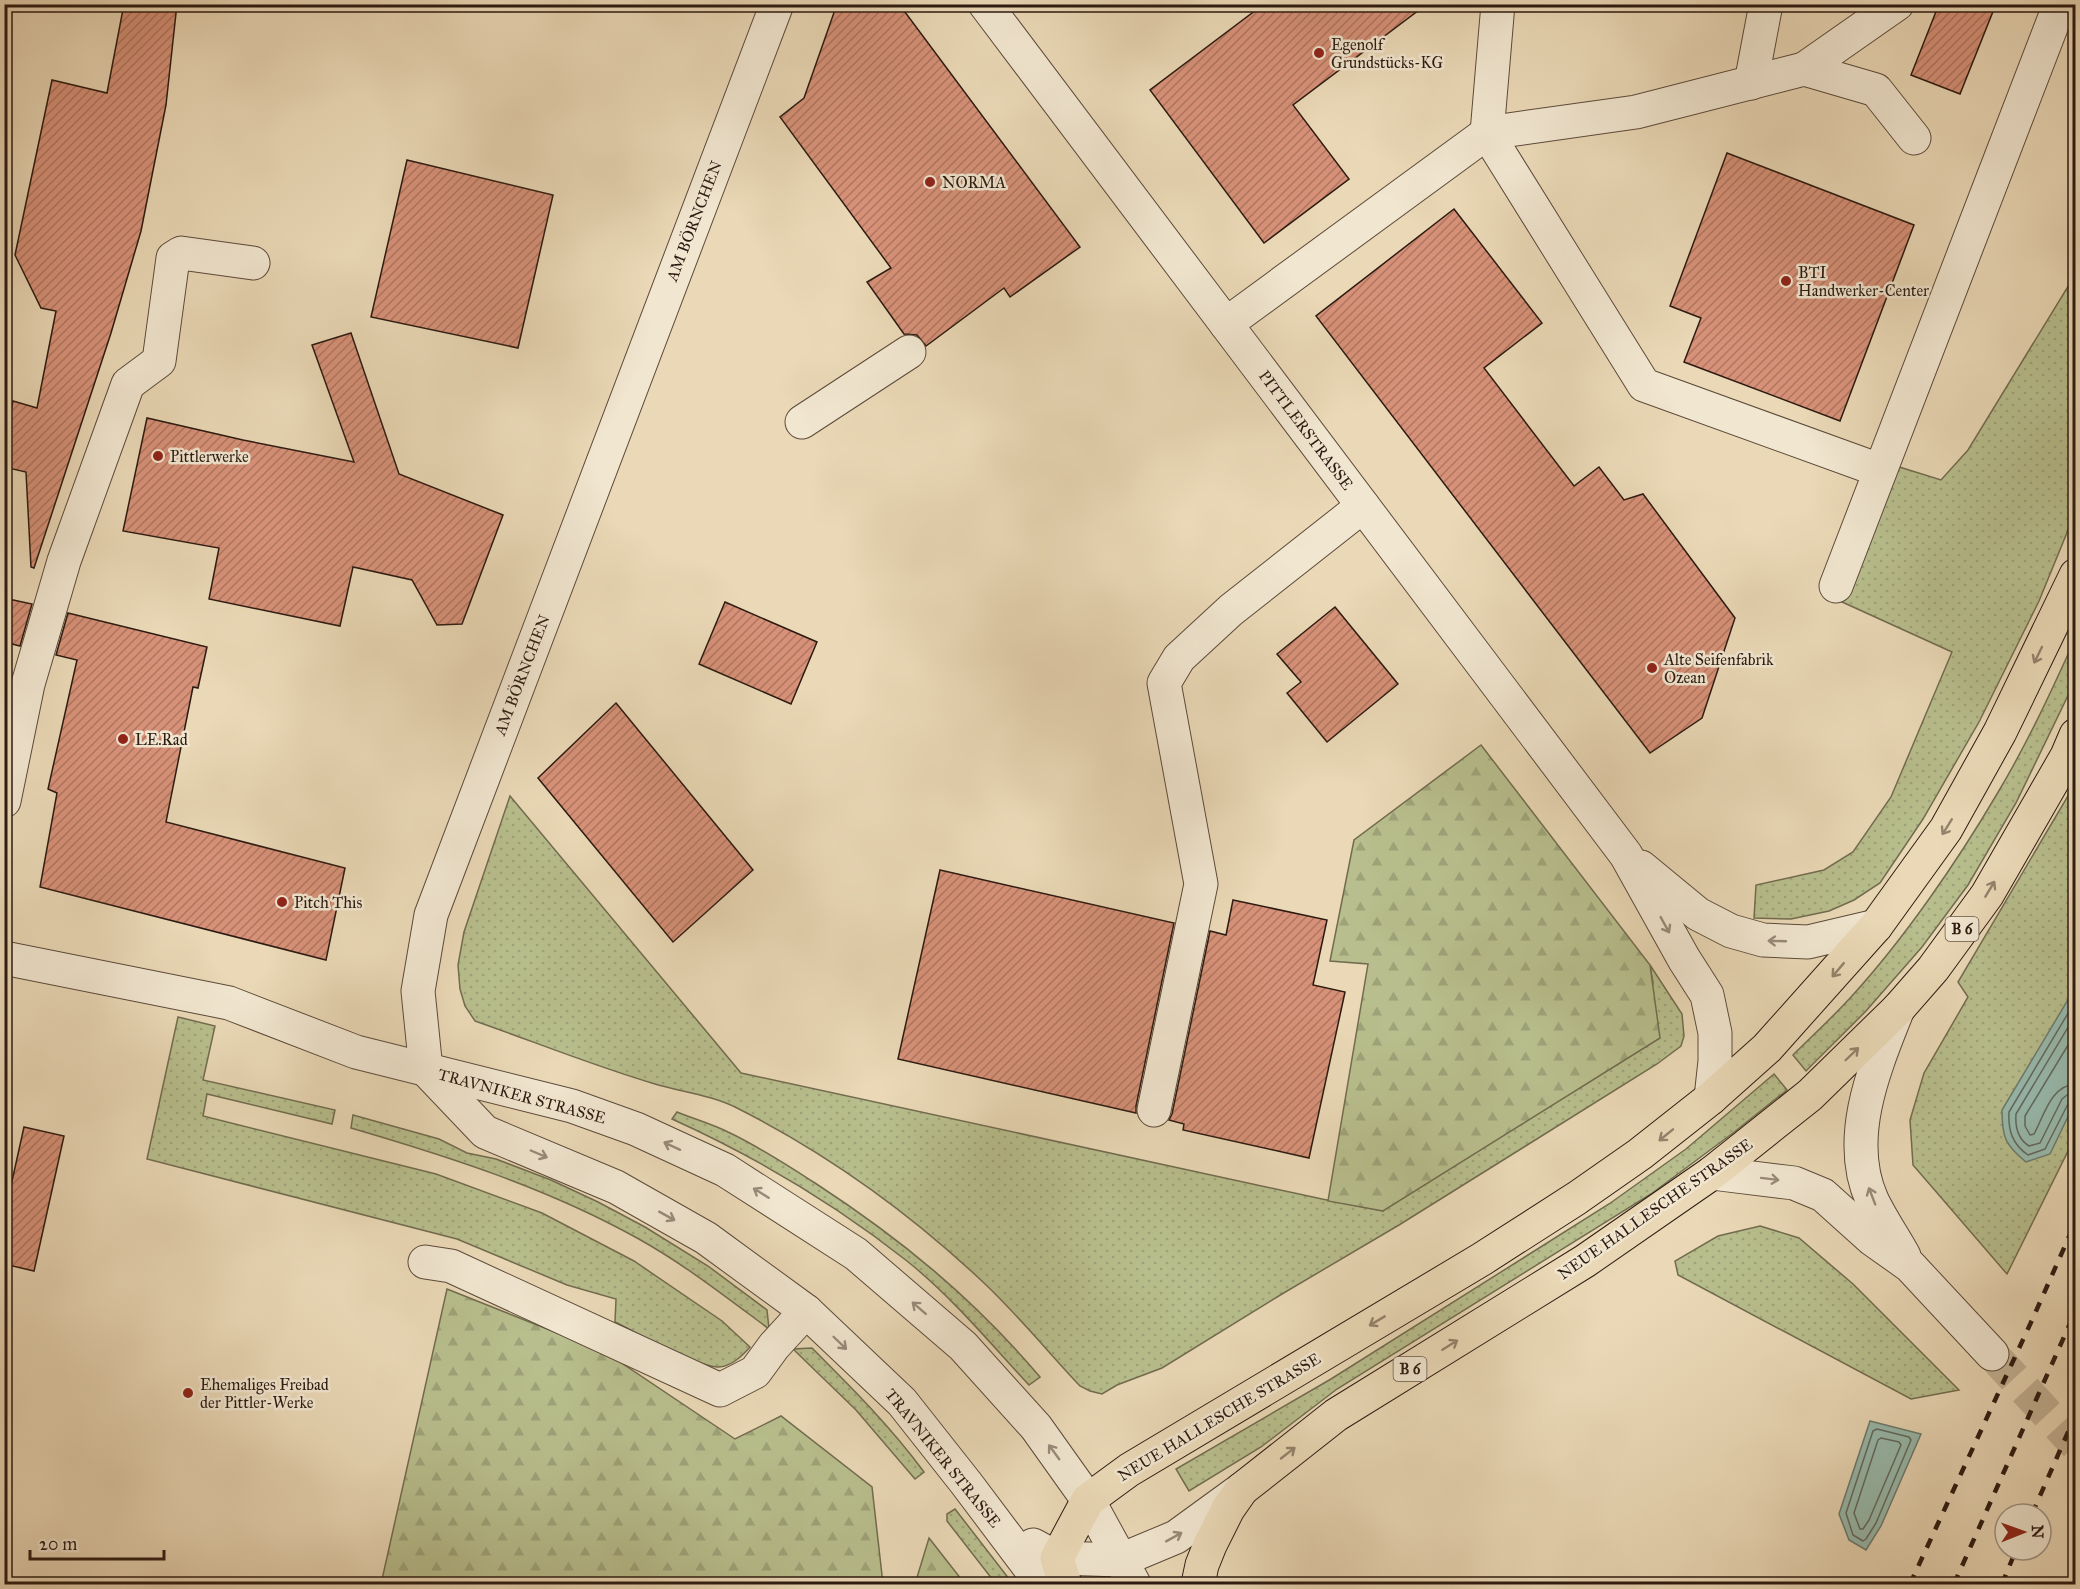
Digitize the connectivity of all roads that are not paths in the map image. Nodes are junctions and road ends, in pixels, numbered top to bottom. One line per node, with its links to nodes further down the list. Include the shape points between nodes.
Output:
1 (777, 4): 25 (street, AM BÖRNCHEN, via 431,915 418,991)
2 (985, 4): 12 (street, PITTLERSTRASSE)
3 (1498, 4): 9 (street)
4 (1766, 4): 8 (street)
5 (1897, 4): 7 (street)
6 (2060, 4): 15 (street)
7 (1804, 69): 8 (street); 10 (street, via 1876,90)
8 (1751, 82): 9 (street, via 1636,112)
9 (1487, 133): 12 (street); 15 (street, via 1644,385)
10 (1914, 138)
11 (253, 263): 20 (street, via 181,253 173,258 159,361 128,384 64,561 28,684)
12 (1226, 324): 16 (street, PITTLERSTRASSE)
13 (909, 352): 14 (street)
14 (802, 422)
15 (1880, 470): 18 (street)
16 (1364, 506): 21 (street, PITTLERSTRASSE); 27 (street, via 1231,610 1179,658 1164,683 1201,884)
17 (2076, 575): 22 (main road, NEUE HALLESCHE STRASSE, one-way to 22, via 2000,732 1946,829)
18 (1836, 585)
19 (2076, 735): 24 (main road, NEUE HALLESCHE STRASSE / B 6, one-way to 19, via 1987,895)
20 (4, 801)
21 (1626, 855): 22 (street, PITTLERSTRASSE, one-way to 21, via 1808,942 1762,940 1731,931 1698,914); 26 (street, PITTLERSTRASSE, one-way to 26, via 1707,995 1715,1033)
22 (1876, 926): 26 (main road, NEUE HALLESCHE STRASSE, one-way to 26, via 1767,1048)
23 (4, 958): 25 (street, via 229,1003 356,1052)
24 (1898, 1009): 28 (main road, NEUE HALLESCHE STRASSE / B 6, one-way to 24, via 1810,1095); 30 (street, one-way to 24, via 1871,1199 1862,1164 1861,1129 1869,1094)
25 (426, 1070): 31 (street, TRAVNIKER STRASSE, one-way to 31, via 485,1132 616,1187 706,1238); 34 (street, TRAVNIKER STRASSE, one-way to 25, via 1036,1427 963,1346 856,1254 790,1211 725,1170 636,1129 572,1106)
26 (1711, 1098): 34 (main road, NEUE HALLESCHE STRASSE, one-way to 34, via 1641,1154 1577,1198 1129,1470)
27 (1154, 1110)
28 (1712, 1173): 30 (street, one-way to 30, via 1777,1180 1822,1195); 33 (main road, NEUE HALLESCHE STRASSE / B 6, one-way to 28, via 1336,1415 1585,1261)
29 (425, 1262): 31 (street, via 452,1266 720,1390 755,1372)
30 (1910, 1266): 32 (street)
31 (806, 1311): 36 (street, TRAVNIKER STRASSE, one-way to 36, via 902,1402 999,1527)
32 (1992, 1354)
33 (1242, 1489): 35 (street, one-way to 33); 37 (main road, B 6, via 1210,1545)
34 (1088, 1500): 35 (street, TRAVNIKER STRASSE); 36 (main road, NEUE HALLESCHE STRASSE)
35 (1127, 1572): 36 (street)
36 (1055, 1576)
37 (1198, 1584)

